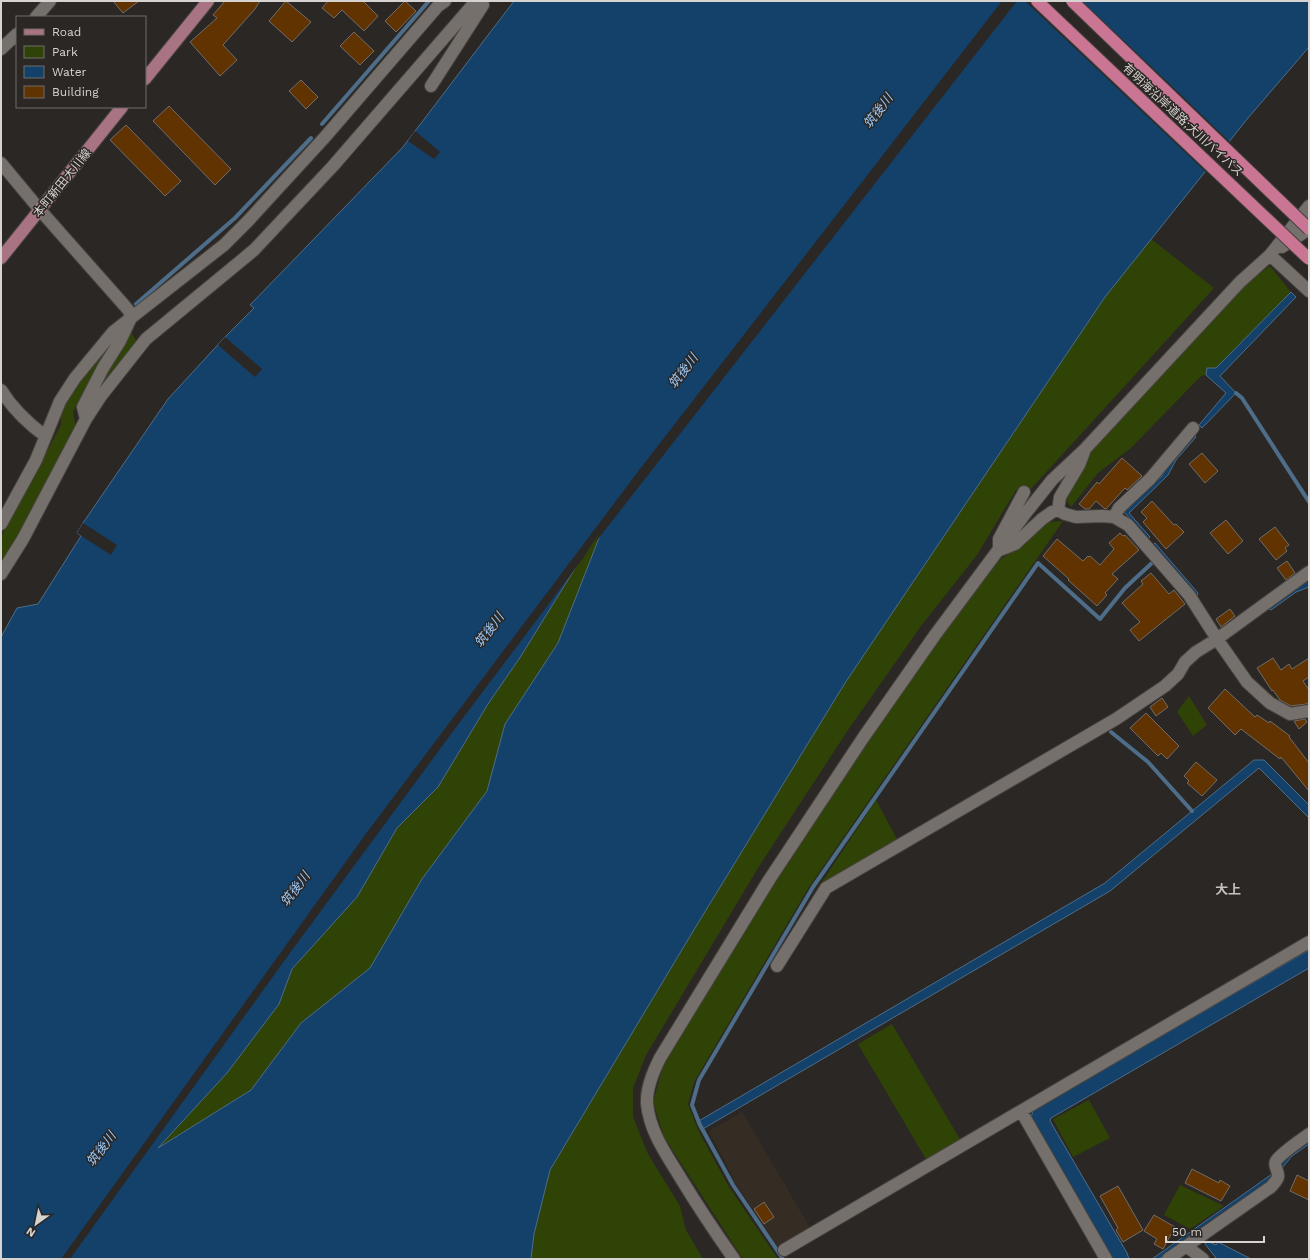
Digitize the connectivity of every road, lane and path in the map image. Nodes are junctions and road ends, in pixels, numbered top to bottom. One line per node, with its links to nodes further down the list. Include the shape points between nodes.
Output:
1 (50, 1): 8 (street)
2 (208, 1): 11 (main road)
3 (476, 1): 24 (street, via 333,166 254,250 146,339)
4 (481, 1): 12 (street, via 483,5)
5 (1037, 1): 20 (highway, 有明海沿岸道路;大川バイパス, bridge)
6 (1072, 1): 17 (highway, 有明海沿岸道路;大川バイパス, bridge)
7 (441, 3): 22 (street, via 248,221 224,245)
8 (37, 16)
9 (16, 35): 10 (street)
10 (1, 49)
11 (146, 78)
12 (431, 86)
13 (121, 108): 16 (main road, 本町新田大川線)
14 (1, 162): 16 (street)
15 (1309, 206): 18 (street)
16 (40, 210): 19 (main road, 本町新田大川線); 22 (street, via 129,310)
17 (1309, 229): 18 (street)
18 (1270, 255): 21 (street); 27 (street, via 1240,282)
19 (1, 258)
20 (1309, 259)
21 (1309, 291)
22 (131, 318): 24 (street, via 83,407); 26 (street, via 113,332 75,378 60,401)
23 (1, 390): 26 (street, via 33,427)
24 (86, 419): 34 (street, via 23,539)
25 (1193, 428): 30 (street, via 1150,479 1119,508)
26 (45, 436): 31 (street, via 36,460)
27 (1085, 448): 29 (street, via 1079,465 1060,497); 32 (street, via 1052,480)
28 (1024, 492): 32 (street, via 998,539)
29 (1058, 510): 30 (street, via 1076,517); 32 (street, via 1042,519 1015,544)
30 (1114, 517): 35 (street, via 1128,525 1189,594)
31 (1, 524)
32 (1000, 550): 43 (street, via 935,635 773,873 660,1058 650,1081 647,1103 650,1122 658,1140 707,1221)
33 (1309, 572): 35 (street)
34 (1, 574)
35 (1217, 639): 36 (street, via 1247,682 1270,703 1290,714); 38 (street, via 1196,652 1165,686 1116,720 826,888)
36 (1309, 711)
37 (1309, 942): 39 (street)
38 (777, 966)
39 (1020, 1111): 42 (street); 44 (street)
40 (1309, 1134): 41 (street, via 1276,1160 1276,1181 1271,1187)
41 (1186, 1246): 45 (street); 46 (street)
42 (784, 1250)
43 (734, 1259)
44 (1106, 1259)
45 (1168, 1259)
46 (1204, 1259)

